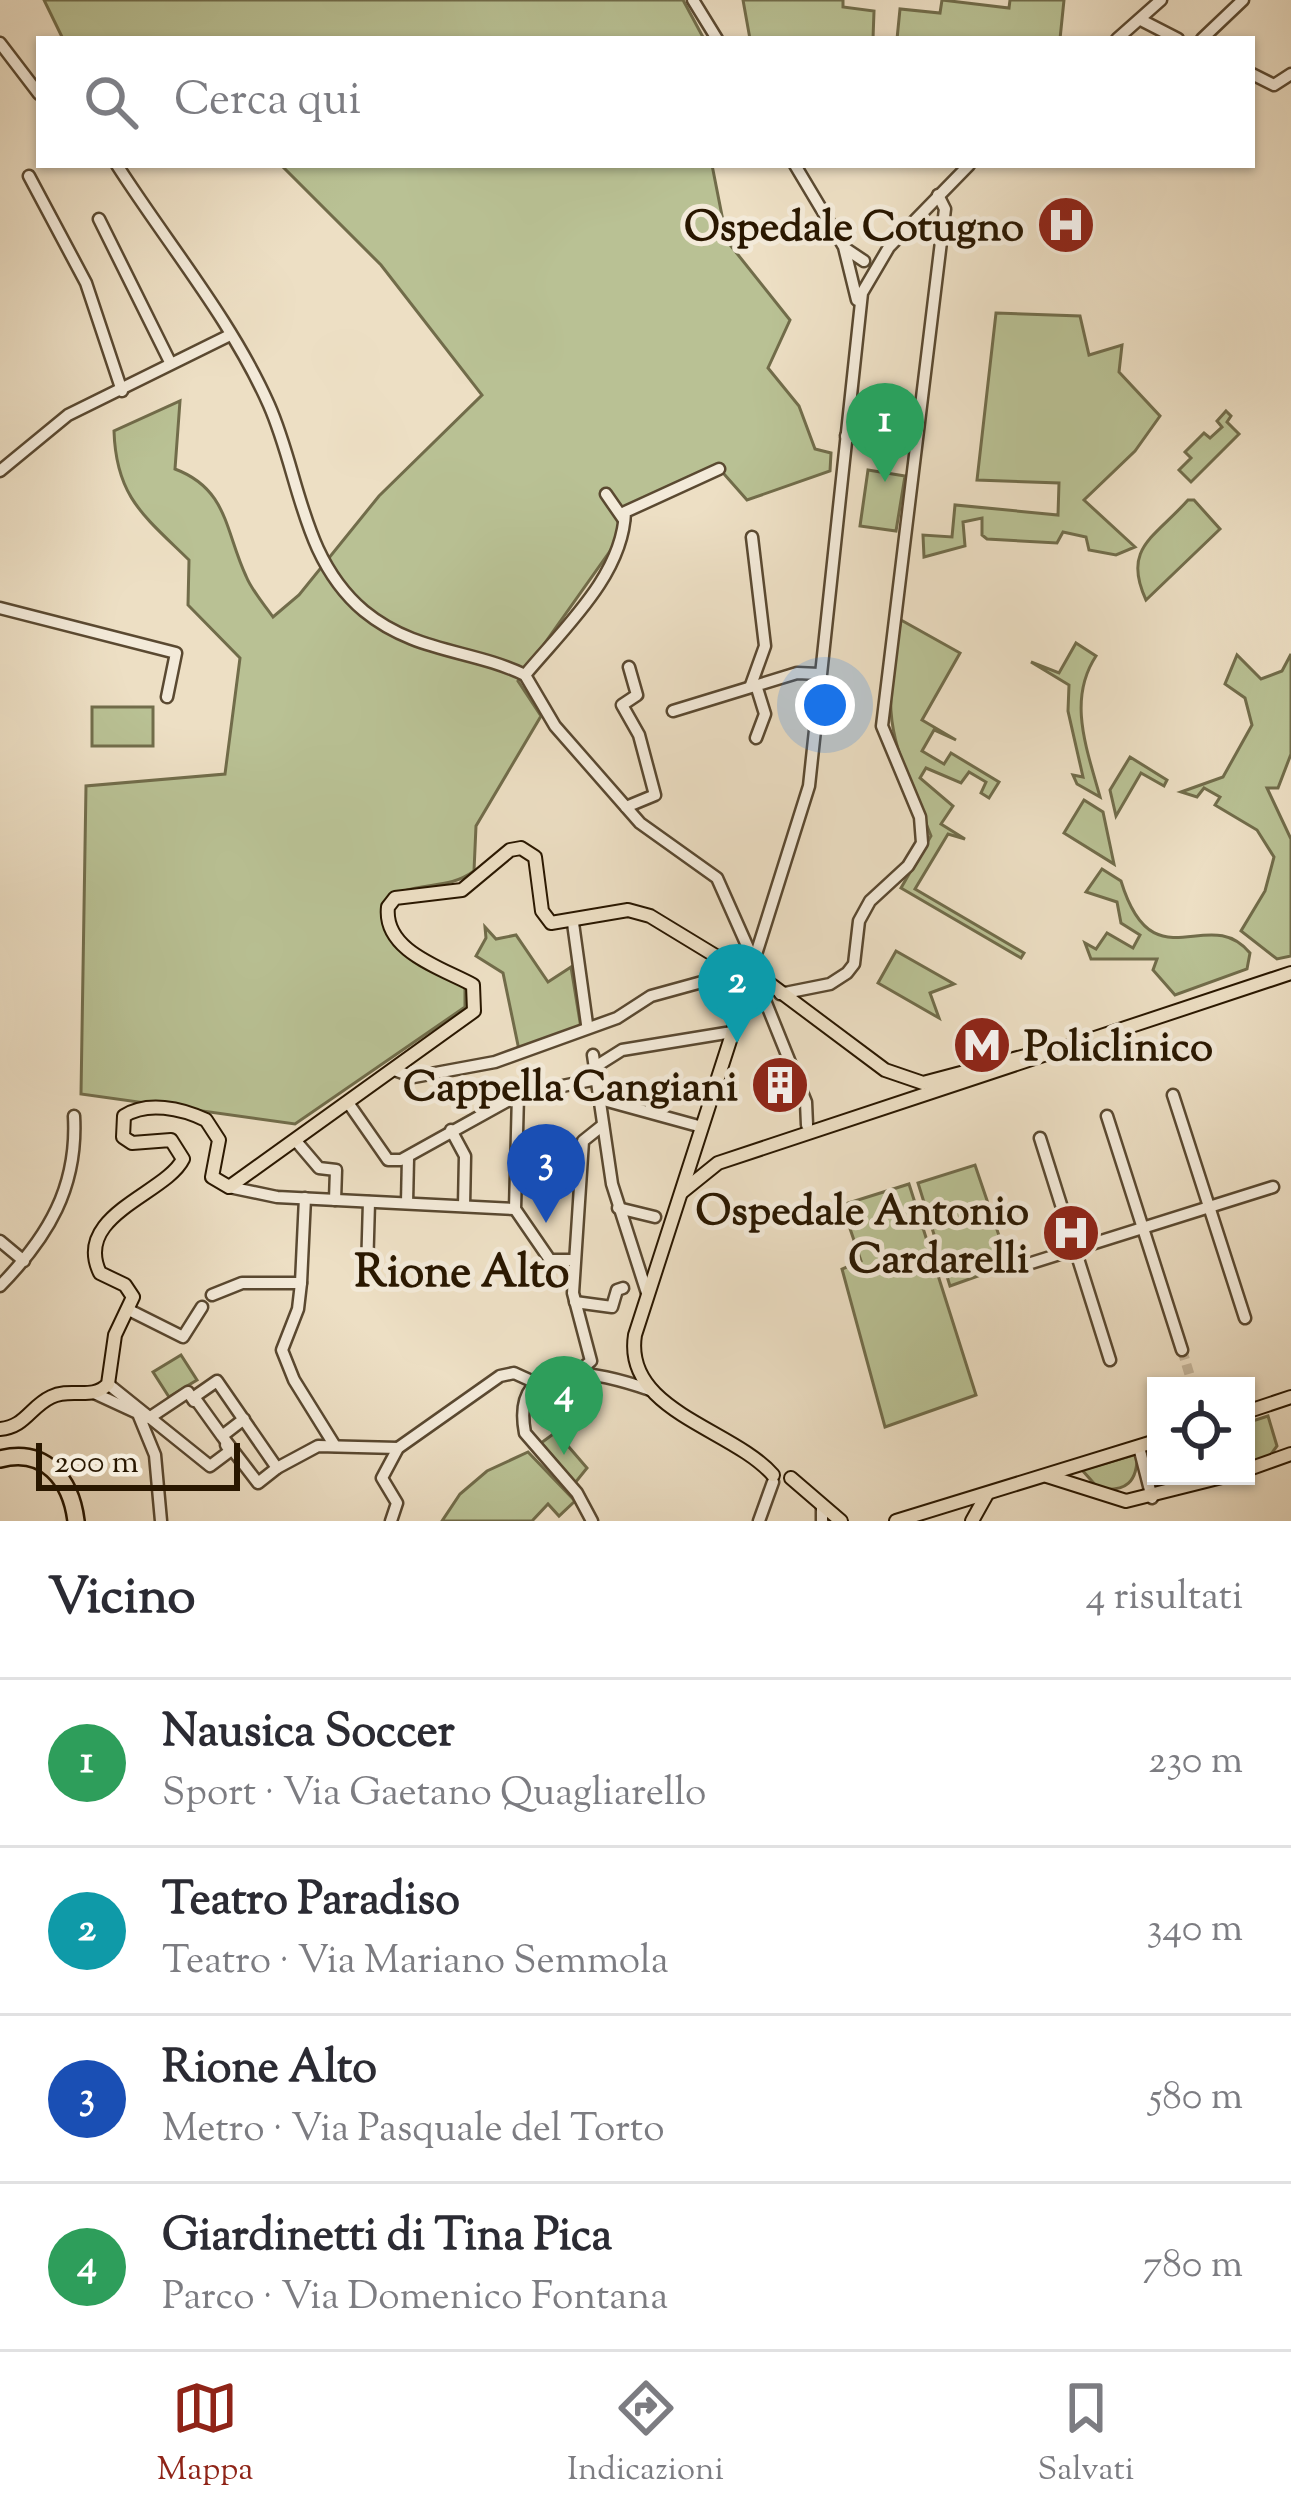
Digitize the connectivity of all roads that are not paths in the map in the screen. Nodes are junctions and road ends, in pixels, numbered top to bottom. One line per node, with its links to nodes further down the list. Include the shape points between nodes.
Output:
1 (693, 0): 5 (street)
2 (1161, 0): 4 (street)
3 (1243, 0): 8 (street)
4 (1141, 20): 6 (street); 7 (street)
5 (715, 36)
6 (1121, 36)
7 (1172, 36)
8 (1205, 36)
9 (0, 43): 12 (street)
10 (1291, 74): 11 (street, via 1274,85)
11 (1255, 76)
12 (36, 90)
13 (119, 168): 22 (street)
14 (797, 168): 21 (street)
15 (966, 168): 17 (street)
16 (29, 176): 24 (street, via 86,283)
17 (950, 183): 18 (street); 19 (street)
18 (938, 195): 19 (street); 21 (street)
19 (945, 208): 26 (street)
20 (99, 219): 23 (street)
21 (862, 269): 25 (street)
22 (228, 336): 23 (street); 35 (street, via 270,407 307,530 356,603 434,650)
23 (170, 362): 24 (street)
24 (122, 391): 28 (street, via 68,415)
25 (847, 436): 26 (street); 34 (street)
26 (914, 444): 43 (street, via 882,726 920,817 922,843 869,901 847,973 830,984)
27 (718, 469): 30 (street, via 625,512)
28 (0, 471)
29 (606, 494): 30 (street)
30 (624, 520): 35 (street, via 626,537 610,567)
31 (752, 537): 36 (street, via 766,646)
32 (0, 608): 37 (street, via 176,653)
33 (628, 667): 40 (street, via 638,695 622,705 655,795)
34 (819, 674): 36 (street); 43 (street, via 804,815)
35 (525, 675): 40 (street, via 555,726)
36 (754, 685): 38 (street); 39 (street, via 765,714)
37 (167, 697)
38 (673, 711)
39 (756, 738)
40 (626, 807): 43 (street, via 717,878)
41 (573, 923): 43 (main road, via 628,910 650,916); 44 (street); 48 (main road, via 547,920 535,857 521,848 462,890 395,898 387,918 412,954 473,985 476,994 465,1022)
42 (1291, 973): 46 (main road)
43 (751, 980): 45 (main road); 46 (main road, via 885,1070 923,1083); 48 (street, via 651,996 617,1018 496,1062 414,1076); 56 (street, via 806,1102)
44 (586, 1024)
45 (732, 1032): 47 (street, via 622,1050); 57 (main road)
46 (1088, 1042): 64 (main road, via 718,1163)
47 (595, 1067): 49 (street); 51 (street)
48 (397, 1071): 52 (main road)
49 (518, 1095): 58 (street); 72 (street)
50 (1173, 1095): 71 (street)
51 (600, 1099): 55 (street); 57 (street)
52 (349, 1104): 60 (main road); 61 (street, via 388,1160)
53 (74, 1116): 78 (street, via 67,1184 45,1237)
54 (1107, 1116): 74 (street)
55 (603, 1125): 70 (street); 77 (street, via 583,1141)
56 (807, 1125)
57 (702, 1127): 64 (main road)
58 (451, 1130): 61 (street); 69 (street, via 465,1156)
59 (1040, 1138): 76 (street)
60 (296, 1141): 62 (main road); 66 (street, via 319,1168 336,1170)
61 (408, 1158): 68 (street)
62 (229, 1187): 65 (street); 88 (main road, via 212,1178 219,1140 206,1120 142,1107 124,1116 132,1143 171,1140 183,1159 171,1176 116,1210 95,1254 100,1273 130,1291)
63 (1273, 1187): 71 (street)
64 (682, 1192): 85 (main road)
65 (305, 1198): 66 (street); 81 (street)
66 (335, 1200): 67 (street)
67 (369, 1202): 68 (street); 80 (street)
68 (407, 1203): 69 (street)
69 (464, 1206): 72 (street)
70 (618, 1208): 73 (street); 85 (street)
71 (1209, 1208): 74 (street); 89 (street)
72 (515, 1209): 77 (street, via 543,1254)
73 (655, 1216)
74 (1142, 1229): 76 (street); 90 (street)
75 (0, 1241): 78 (street)
76 (1074, 1250): 79 (street); 91 (street)
77 (574, 1260): 86 (street)
78 (24, 1262): 82 (street)
79 (1012, 1269)
80 (367, 1271)
81 (301, 1283): 84 (street, via 242,1283); 104 (street, via 282,1350)
82 (0, 1286)
83 (623, 1288): 86 (street, via 612,1307)
84 (212, 1295)
85 (648, 1297): 95 (main road, via 632,1352)
86 (575, 1303): 92 (street, via 591,1361)
87 (202, 1307): 88 (street, via 183,1336)
88 (129, 1310): 94 (main road, via 115,1335)
89 (1245, 1318)
90 (1182, 1350)
91 (1110, 1360)
92 (575, 1373): 93 (street); 95 (street)
93 (536, 1383): 106 (street, via 500,1376); 122 (street, via 524,1406 525,1432)
94 (108, 1384): 96 (main road); 99 (street)
95 (650, 1390): 113 (main road)
96 (94, 1394): 99 (street); 101 (main road, via 53,1396)
97 (1291, 1397): 98 (main road)
98 (1255, 1409)
99 (144, 1417): 99 (street, via 188,1392 230,1451 210,1466); 120 (street)
100 (244, 1419): 102 (street); 102 (street, via 217,1381 194,1397); 111 (street)
101 (0, 1429)
102 (222, 1436): 111 (street, via 257,1483)
103 (1147, 1445): 105 (main road)
104 (335, 1446): 106 (street); 111 (street, via 306,1449)
105 (1139, 1447): 109 (main road); 117 (street)
106 (398, 1448): 121 (street, via 382,1478 397,1503)
107 (1291, 1454): 110 (main road)
108 (0, 1464): 119 (highway, via 23,1456 49,1466 72,1496)
109 (1076, 1466): 112 (main road); 115 (main road)
110 (1255, 1467)
111 (277, 1468)
112 (1046, 1475): 115 (main road); 116 (main road)
113 (785, 1482): 118 (main road); 123 (street)
114 (1196, 1485): 117 (main road)
115 (1079, 1488): 117 (main road, via 1126,1501)
116 (987, 1493): 125 (main road); 126 (main road)
117 (1152, 1498)
118 (822, 1515): 124 (main road)
119 (73, 1521)
120 (161, 1521)
121 (391, 1521)
122 (592, 1521)
123 (758, 1521)
124 (842, 1521)
125 (896, 1521)
126 (972, 1521)

